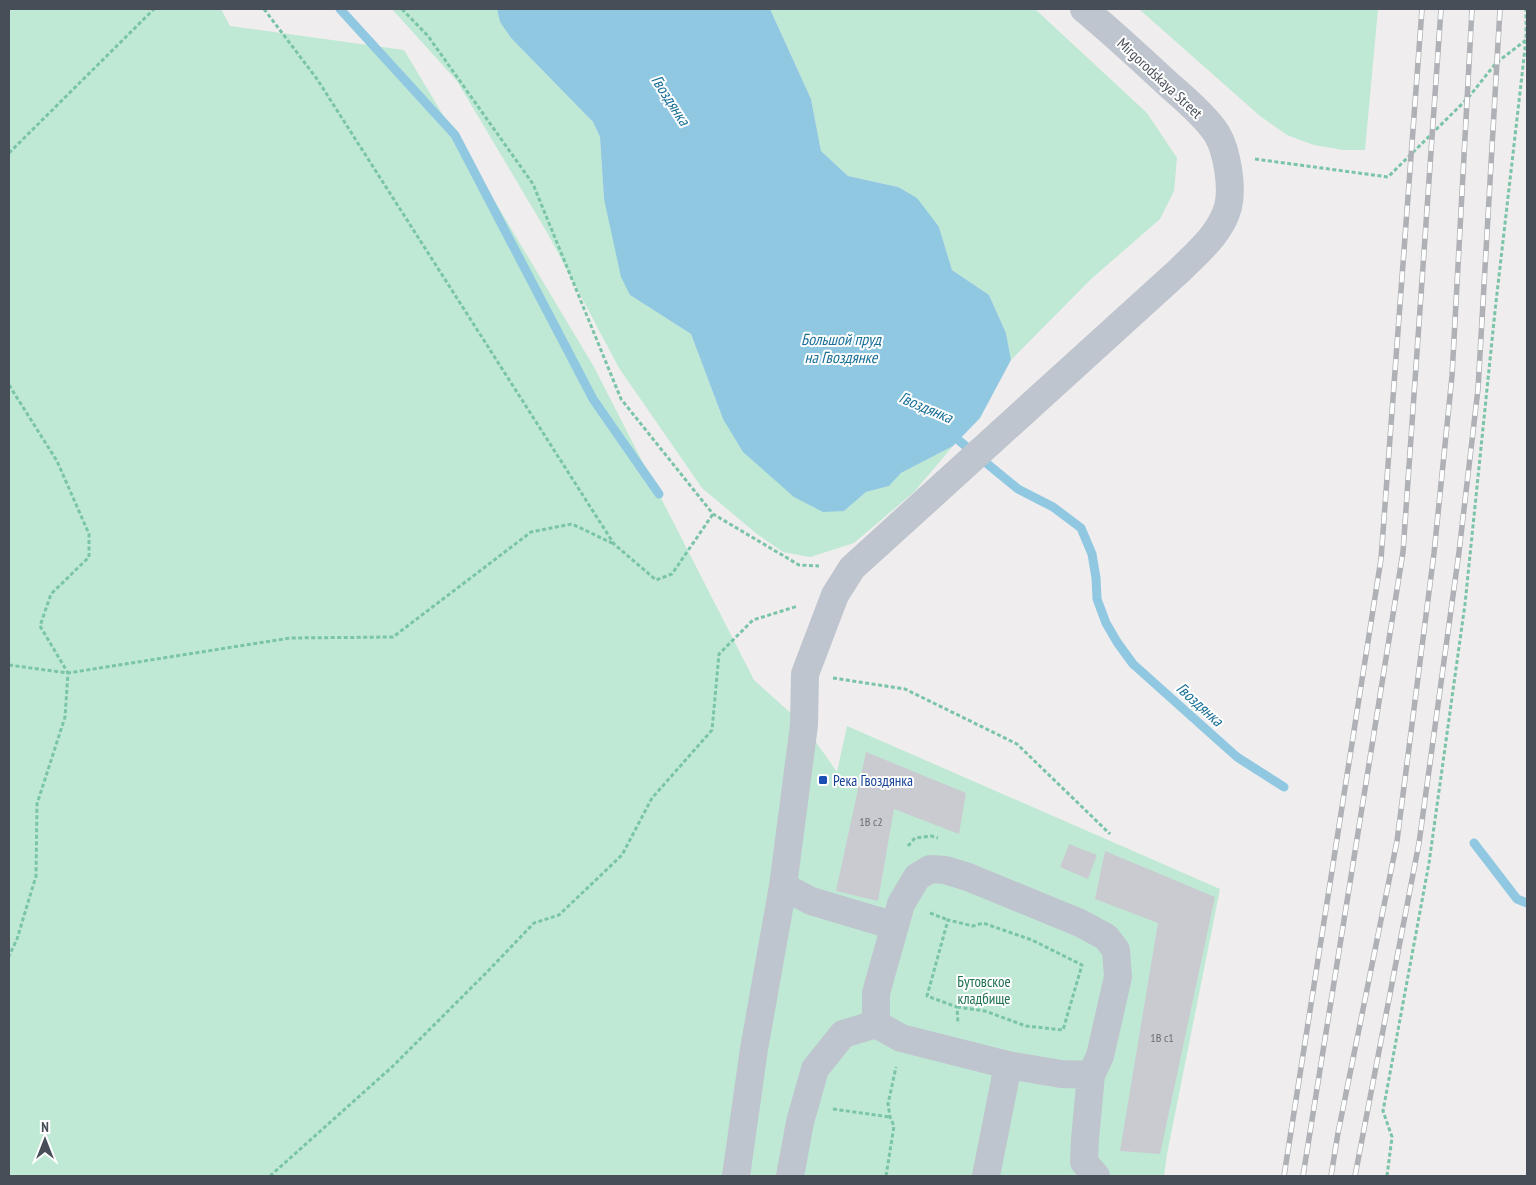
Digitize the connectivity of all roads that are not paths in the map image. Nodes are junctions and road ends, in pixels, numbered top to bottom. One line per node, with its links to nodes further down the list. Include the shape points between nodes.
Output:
1 (1084, 9): 2 (street, Mirgorodskaya Street, via 1191,105 1217,134 1230,183 1228,207 1220,226 1180,270 852,568 835,595 805,674 804,725)
2 (783, 886): 3 (street, via 811,901); 7 (street, Mirgorodskaya Street, via 754,1049)
3 (895, 926): 4 (street, via 876,993); 6 (street, via 901,904 917,877 930,869 968,876 1080,922 1106,937 1116,950 1118,977 1100,1056)
4 (876, 1024): 5 (street, via 900,1038); 8 (street, via 843,1034 815,1069 800,1122)
5 (1008, 1065): 6 (street, via 1061,1074); 9 (street)
6 (1091, 1075): 10 (street, via 1084,1162)
7 (736, 1176)
8 (790, 1176)
9 (986, 1176)
10 (1096, 1176)

